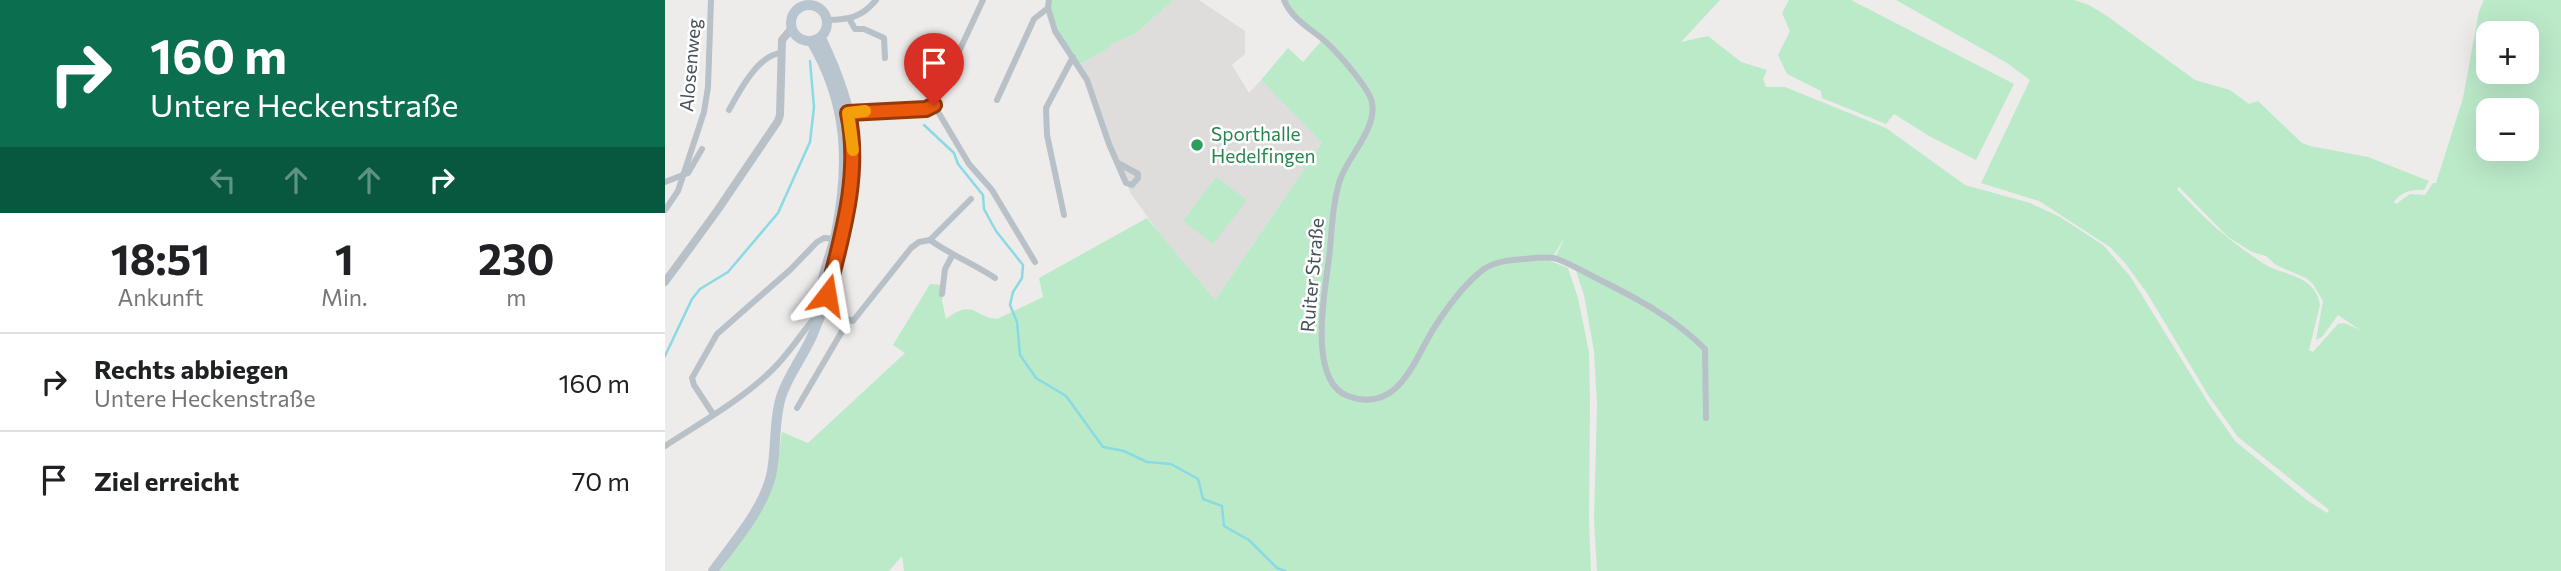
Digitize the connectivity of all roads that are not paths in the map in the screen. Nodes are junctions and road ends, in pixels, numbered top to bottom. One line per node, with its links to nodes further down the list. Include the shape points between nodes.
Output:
1 (711, 0): 22 (street, Alosenweg, via 706,100)
2 (876, 0): 10 (street)
3 (983, 0): 17 (street)
4 (1049, 0): 8 (street)
5 (1284, 0): 39 (street, Ruiter Straße, via 1296,18 1323,39 1362,82 1373,104 1369,126 1340,181 1333,215 1321,322 1323,356 1335,387 1358,400 1388,396 1405,379 1455,299 1485,269 1502,262 1555,258 1652,306 1706,349)
6 (803, 4): 7 (main road); 11 (main road, via 793,15)
7 (817, 4): 9 (main road)
8 (1048, 8): 14 (street, via 1055,31); 16 (street, via 1034,19)
9 (827, 20): 10 (street); 12 (main road)
10 (850, 20): 15 (street, via 855,29 884,38)
11 (792, 28): 12 (main road, via 797,36); 13 (street, via 783,36)
12 (816, 40): 19 (main road)
13 (782, 53): 18 (street, via 769,55); 32 (street, via 778,121)
14 (1073, 57): 21 (street, via 1087,80); 26 (street, via 1046,108)
15 (885, 58)
16 (997, 100)
17 (934, 105): 19 (street); 30 (street)
18 (729, 110)
19 (844, 114): 27 (main road)
20 (702, 149): 22 (street)
21 (1118, 163)
22 (681, 178): 23 (street); 25 (street, Alosenweg, via 675,198)
23 (665, 181)
24 (971, 199): 28 (street)
25 (665, 210)
26 (1064, 215)
27 (838, 239): 34 (main road, via 821,293); 38 (street, via 817,242 717,334 692,378)
28 (930, 240): 29 (street); 36 (street, via 911,248 858,318)
29 (952, 256): 31 (street); 33 (street, via 944,269)
30 (1035, 261)
31 (996, 278)
32 (665, 282)
33 (942, 294)
34 (821, 308): 35 (main road); 36 (street)
35 (818, 319): 38 (street, via 769,373); 41 (main road, via 782,394 765,494)
36 (848, 321): 37 (street)
37 (797, 408)
38 (713, 414): 40 (street)
39 (1706, 418)
40 (665, 446)
41 (713, 571)

